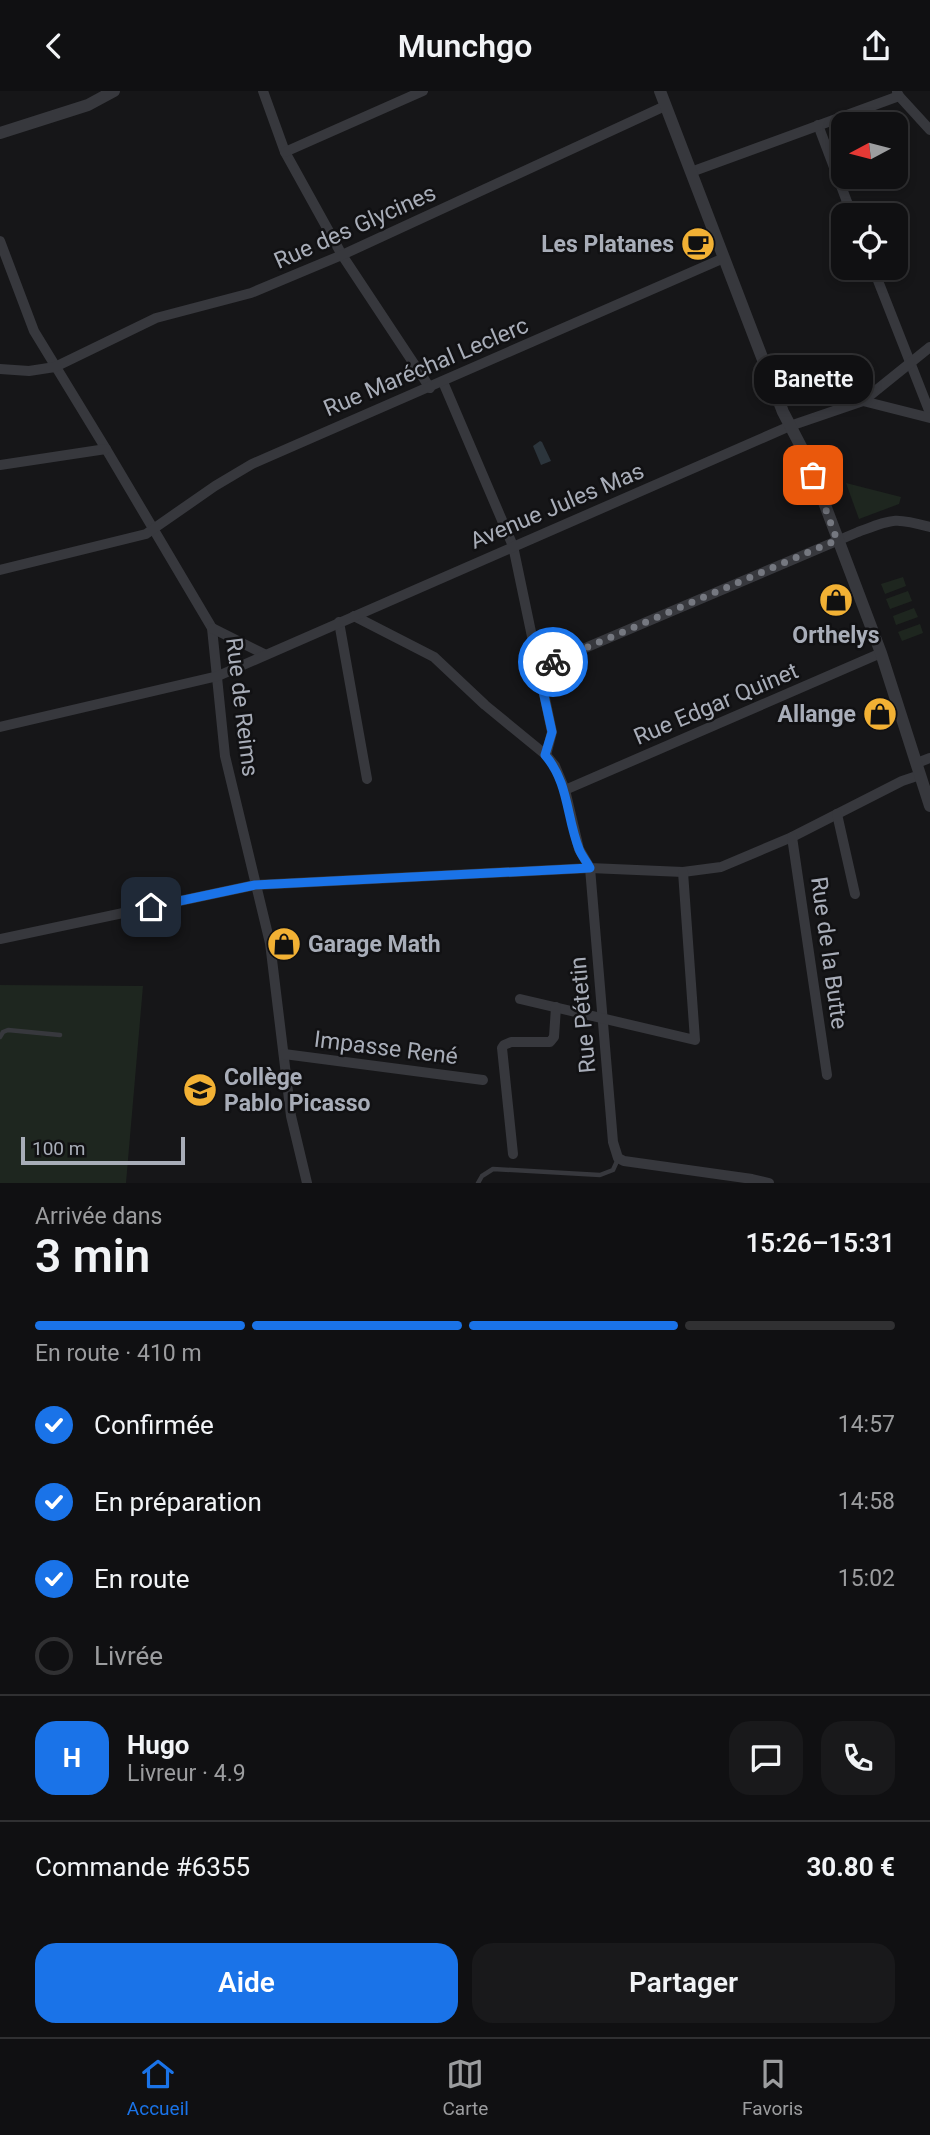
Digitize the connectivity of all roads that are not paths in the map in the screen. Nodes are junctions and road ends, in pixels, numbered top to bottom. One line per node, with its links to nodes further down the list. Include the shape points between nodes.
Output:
1 (114, 91): 9 (street, via 88,105)
2 (263, 91): 10 (street)
3 (423, 91): 10 (street)
4 (660, 91): 6 (street)
5 (898, 93): 7 (street); 8 (street)
6 (665, 106): 11 (street); 14 (street, Rue des Glycines)
7 (818, 125): 11 (street); 12 (street)
8 (930, 130)
9 (0, 133)
10 (285, 152): 14 (street)
11 (691, 172): 15 (street)
12 (847, 203)
13 (0, 241): 19 (street, Rue de Reims, via 34,331)
14 (342, 255): 19 (street, Rue des Glycines, via 251,293 156,318); 22 (street)
15 (724, 258): 21 (street, Rue Maréchal Leclerc); 25 (street)
16 (878, 280): 18 (street)
17 (930, 347): 18 (street)
18 (909, 362): 23 (street); 24 (street)
19 (55, 367): 20 (street); 26 (street, Rue de Reims)
20 (0, 369)
21 (443, 382): 22 (street, Rue Maréchal Leclerc); 31 (street)
22 (430, 388): 29 (street, Rue Maréchal Leclerc, via 252,464)
23 (863, 401): 24 (street); 25 (street, Avenue Jules Mas)
24 (930, 415)
25 (790, 426): 30 (street, via 808,460); 31 (street, Avenue Jules Mas)
26 (106, 449): 27 (street); 29 (street, Rue de Reims)
27 (0, 465)
28 (930, 527): 30 (street, via 889,520)
29 (155, 530): 32 (street, Rue Maréchal Leclerc); 35 (street, Rue de Reims)
30 (837, 540): 36 (street); 38 (street)
31 (513, 546): 33 (street, Avenue Jules Mas); 38 (street)
32 (0, 570)
33 (354, 616): 34 (street, Avenue Jules Mas); 41 (street, Rue Pétetin, via 434,657)
34 (340, 622): 37 (street, Avenue Jules Mas); 44 (street)
35 (212, 628): 37 (street); 39 (street, Rue de Reims)
36 (881, 653): 43 (street); 45 (street, Rue Edgar Quinet)
37 (264, 654): 39 (street, Avenue Jules Mas)
38 (538, 668): 41 (street, via 552,732)
39 (218, 675): 40 (street, Avenue Jules Mas); 51 (street, Rue de Reims, via 225,756)
40 (0, 727)
41 (545, 755): 45 (street, Rue Pétetin)
42 (930, 758): 43 (street)
43 (918, 769): 46 (street); 47 (street)
44 (367, 779)
45 (565, 790): 49 (street, Rue Pétetin, via 579,849)
46 (930, 806)
47 (837, 814): 48 (street); 52 (street)
48 (792, 837): 50 (street, via 721,867); 60 (street, Rue de la Butte)
49 (590, 868): 50 (street); 51 (street); 56 (street, Rue Pétetin)
50 (683, 872): 56 (street, via 695,1040)
51 (255, 885): 53 (street); 59 (street, Rue de Reims, via 270,943)
52 (855, 894)
53 (0, 939)
54 (520, 999): 55 (street)
55 (556, 1007): 56 (street); 62 (street, via 550,1042 511,1042 502,1048)
56 (602, 1018): 63 (street, Rue Pétetin)
57 (60, 1035): 58 (lane, via 8,1030)
58 (0, 1037)
59 (285, 1054): 61 (street, Impasse René); 64 (street, Rue de Reims, via 291,1116)
60 (827, 1075)
61 (483, 1080)
62 (513, 1154)
63 (618, 1158): 65 (lane, via 613,1170 600,1175 493,1169); 66 (street)
64 (307, 1183)
65 (478, 1183)
66 (769, 1183)

